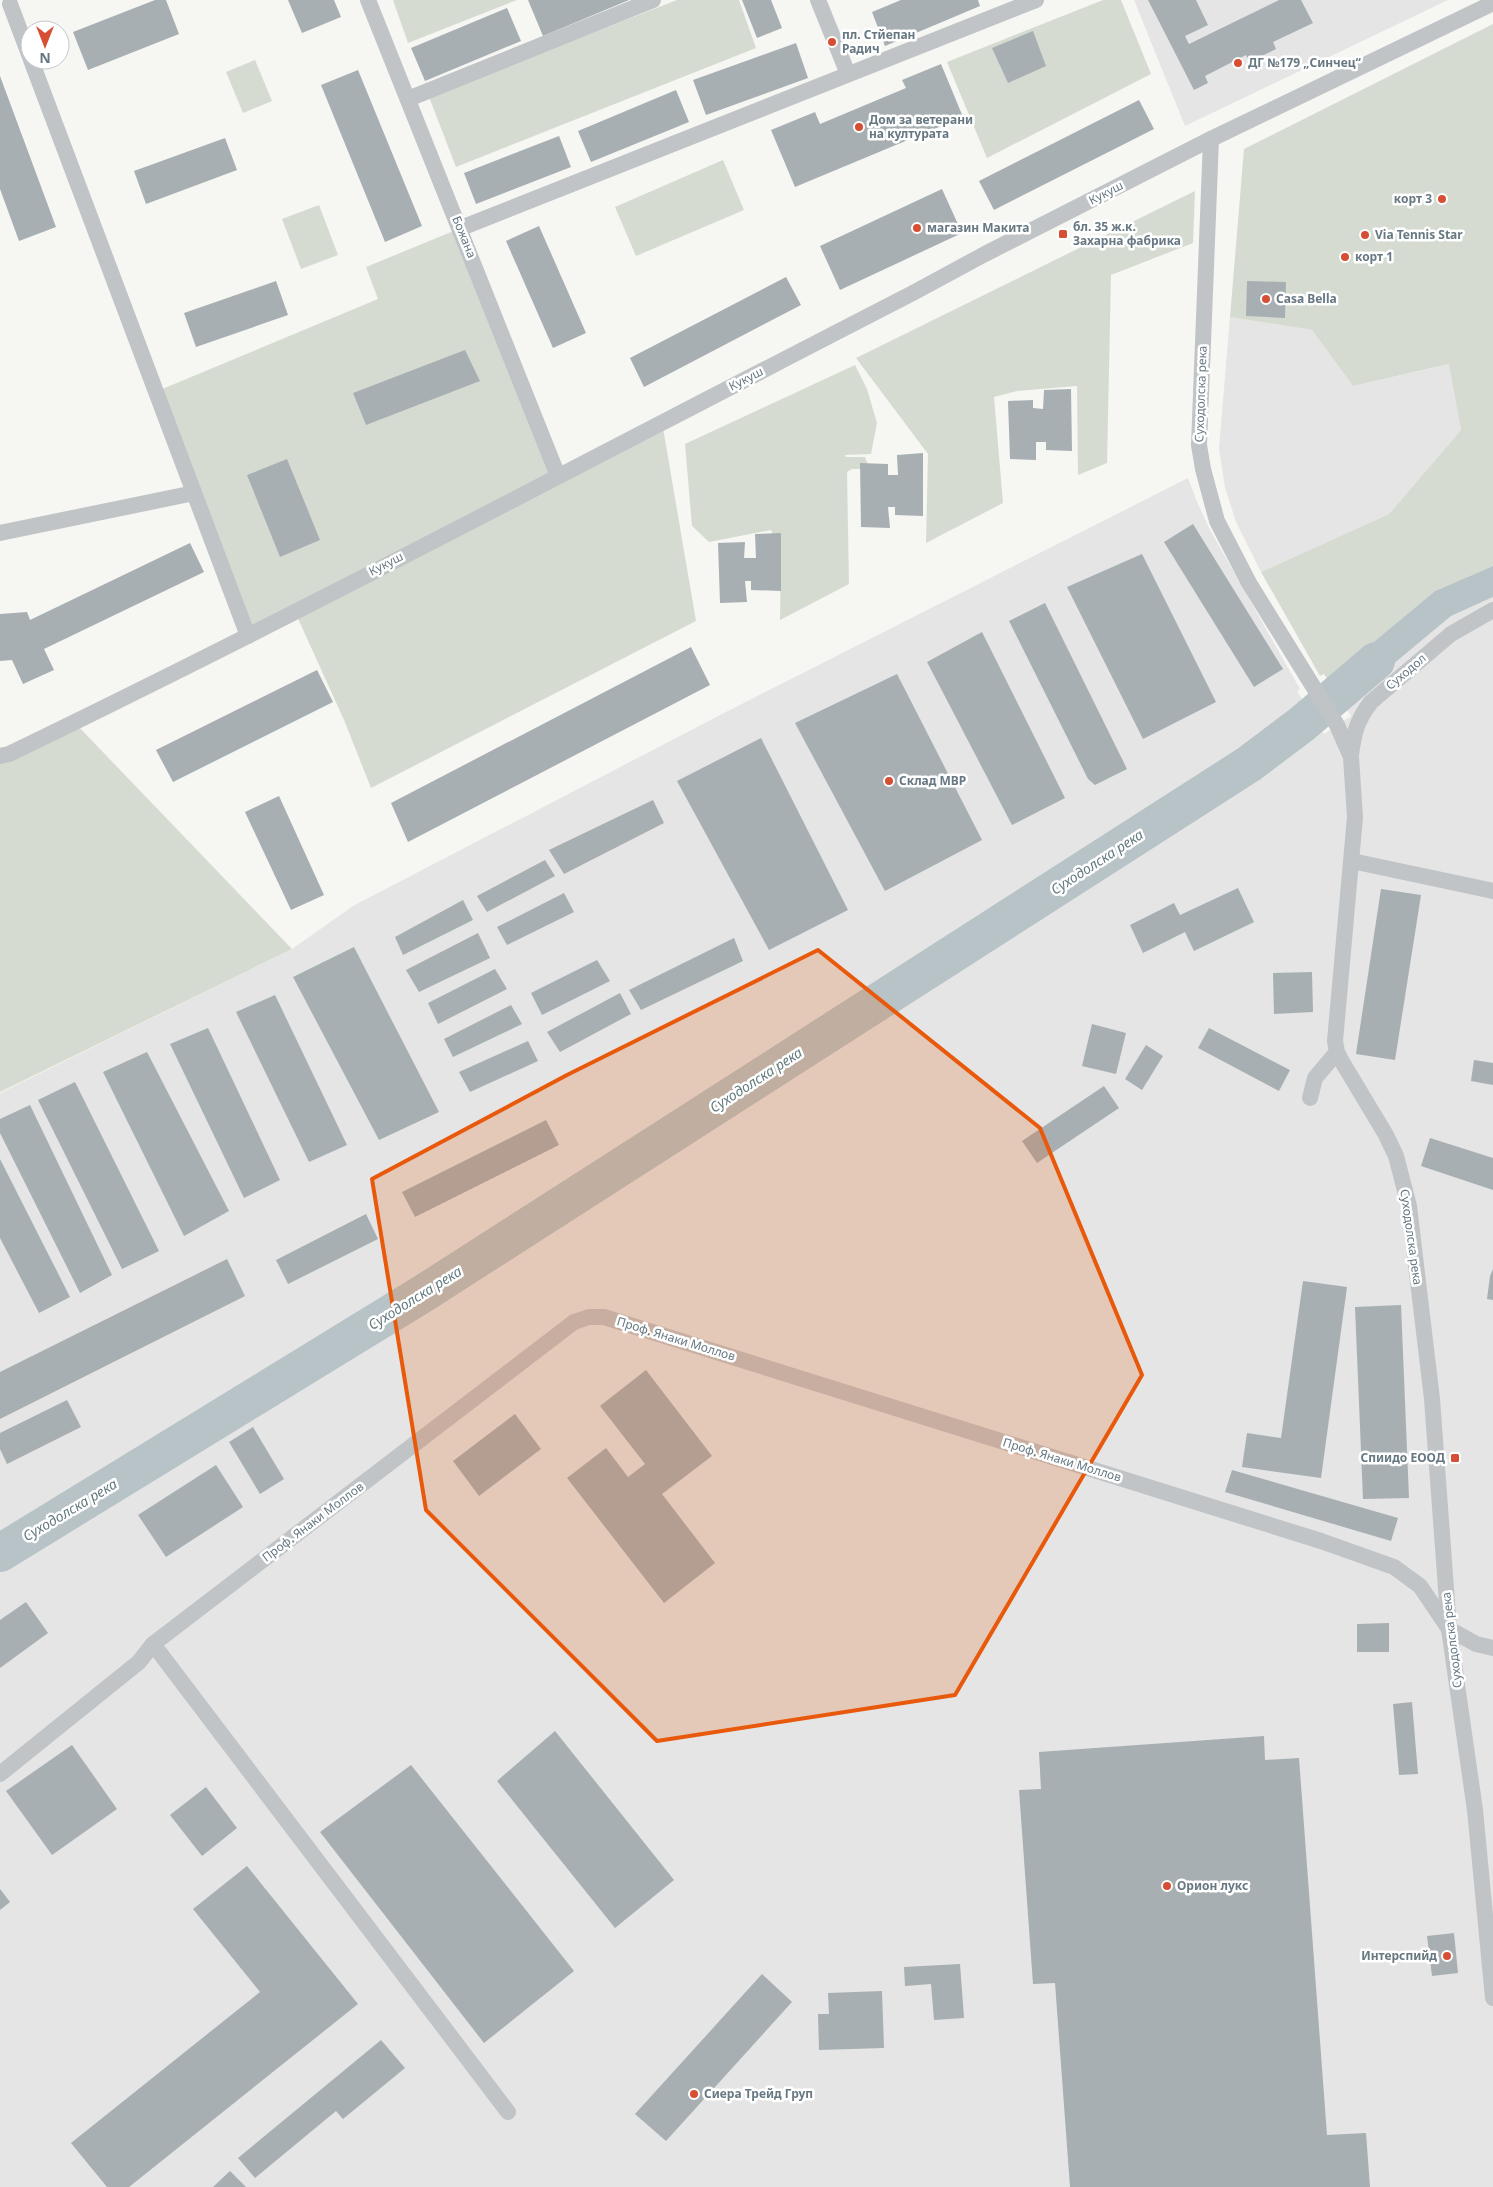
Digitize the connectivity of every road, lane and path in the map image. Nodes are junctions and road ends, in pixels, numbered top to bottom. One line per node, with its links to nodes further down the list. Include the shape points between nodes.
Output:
1 (368, 0): 10 (street, Божана)
2 (654, 0): 10 (street)
3 (818, 0): 9 (street)
4 (1036, 0): 9 (street)
5 (1493, 3): 11 (street, Кукуш)
6 (11, 4): 7 (street)
7 (20, 28)
8 (35, 70): 14 (street)
9 (848, 74): 12 (street)
10 (408, 99): 12 (street, Божана)
11 (1211, 139): 13 (street, Кукуш); 19 (street, Суходолска река, via 1199,445 1203,468 1217,521 1249,583 1337,725)
12 (460, 228): 13 (street, Божана)
13 (558, 476): 17 (street, Кукуш)
14 (194, 493): 15 (street); 17 (street)
15 (0, 533)
16 (1493, 610): 19 (street, Суходол, via 1451,634 1371,702 1360,715)
17 (248, 636): 18 (street, Кукуш)
18 (3, 757)
19 (1351, 757): 20 (street, Суходолска река, via 1355,801)
20 (1352, 861): 21 (street); 22 (street, Суходолска река, via 1335,1041)
21 (1493, 891)
22 (1337, 1052): 23 (street, via 1315,1078); 24 (street, Суходолска река, via 1386,1134 1396,1156 1409,1206 1432,1399)
23 (1310, 1098)
24 (1449, 1629): 25 (street, Проф. Янаки Моллов, via 1420,1586 1394,1567 1312,1538 604,1317 589,1317 574,1322); 26 (street, via 1476,1644); 28 (street, Суходолска река, via 1475,1810)
25 (154, 1644): 27 (street, Проф. Янаки Моллов, via 138,1662); 29 (street)
26 (1493, 1648)
27 (0, 1774)
28 (1493, 1998)
29 (508, 2112)

